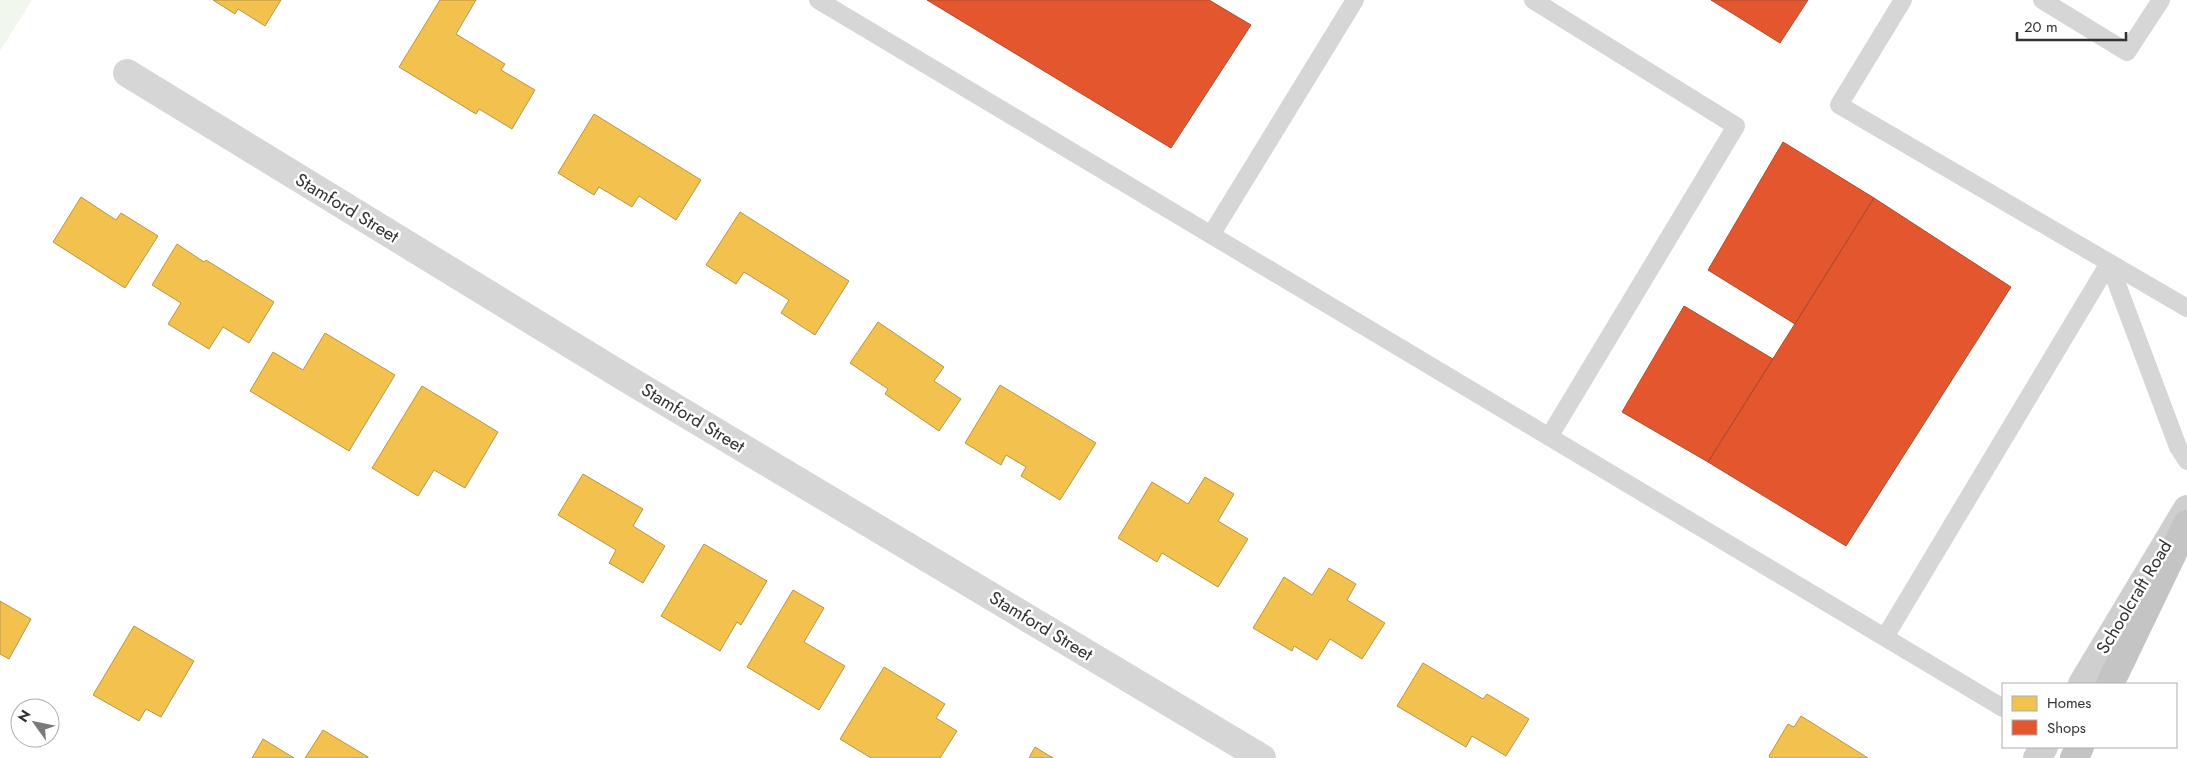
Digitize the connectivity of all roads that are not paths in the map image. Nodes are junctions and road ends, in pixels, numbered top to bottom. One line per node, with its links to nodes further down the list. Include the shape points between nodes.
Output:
1 (818, 0): 8 (lane)
2 (1355, 0): 8 (lane)
3 (1534, 0): 11 (lane, via 1736,126)
4 (1903, 0): 9 (lane, via 1839,104)
5 (2042, 0): 6 (lane, via 2127,52)
6 (2161, 0)
7 (127, 73): 19 (street, Stamford Street, via 624,377)
8 (1210, 235): 11 (lane)
9 (2109, 263): 10 (lane); 12 (lane, via 2178,447); 15 (lane)
10 (2187, 308)
11 (1549, 437): 15 (lane)
12 (2187, 461)
13 (2187, 509): 16 (main road, Schoolcraft Road)
14 (2187, 524): 17 (highway)
15 (1885, 637): 18 (lane)
16 (2083, 683)
17 (2110, 683)
18 (2002, 707)
19 (1262, 758)

